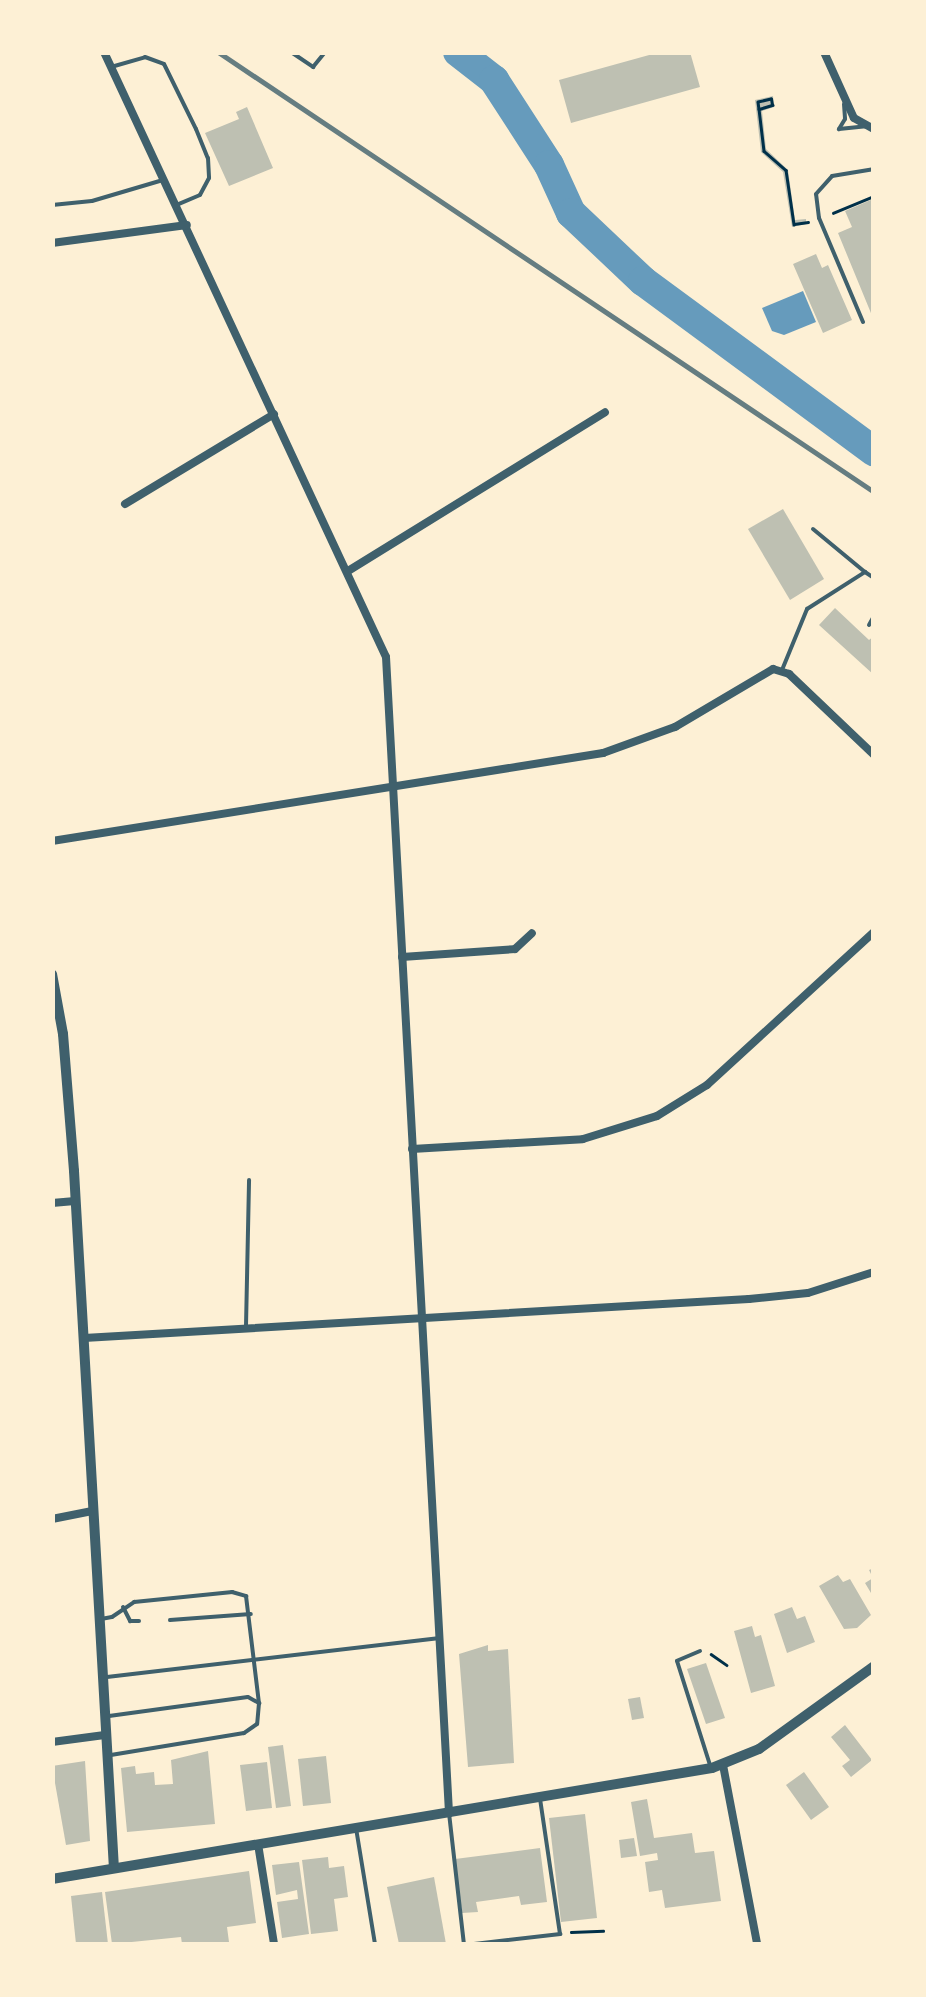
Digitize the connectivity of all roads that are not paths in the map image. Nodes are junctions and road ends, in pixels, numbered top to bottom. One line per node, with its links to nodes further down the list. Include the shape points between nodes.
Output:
1 (104, 52): 5 (street)
2 (291, 52): 3 (lane, via 313,67)
3 (325, 52)
4 (824, 52): 6 (street)
5 (111, 67): 9 (street); 11 (lane, via 145,58 164,64 196,130 209,178 200,195)
6 (843, 98): 7 (street, via 854,118); 7 (lane, via 846,118 839,129)
7 (870, 128)
8 (874, 170): 14 (lane, via 832,176 816,194 819,218)
9 (164, 180): 10 (lane, via 120,195); 11 (street)
10 (52, 205)
11 (175, 205): 12 (street)
12 (187, 225): 13 (street); 16 (street)
13 (52, 243)
14 (863, 322)
15 (605, 412): 19 (street)
16 (274, 414): 17 (street); 19 (street)
17 (125, 504)
18 (813, 529): 20 (lane)
19 (348, 572): 26 (street, via 386,658)
20 (864, 572): 21 (lane); 24 (lane, via 808,609)
21 (874, 578)
22 (874, 616): 23 (lane)
23 (868, 625)
24 (778, 669): 25 (street); 26 (street, via 629,746)
25 (874, 756)
26 (393, 786): 27 (street); 30 (street)
27 (52, 841)
28 (532, 932): 30 (street, via 516,949)
29 (874, 932): 32 (street, via 707,1085 657,1116 582,1139)
30 (402, 957): 32 (street)
31 (52, 974): 34 (street)
32 (412, 1149): 37 (street)
33 (249, 1180): 38 (lane)
34 (76, 1201): 35 (street); 39 (street)
35 (52, 1204)
36 (874, 1272): 37 (street, via 808,1292 749,1299)
37 (422, 1316): 38 (street); 47 (street)
38 (246, 1326): 39 (street)
39 (84, 1338): 40 (street)
40 (92, 1511): 41 (street); 44 (street)
41 (52, 1519)
42 (122, 1607): 43 (lane, via 232,1592 246,1596); 44 (lane); 46 (lane, via 130,1621)
43 (252, 1614): 45 (lane); 49 (lane)
44 (99, 1620): 51 (street)
45 (170, 1620)
46 (139, 1621)
47 (438, 1638): 49 (lane); 61 (street)
48 (700, 1652): 59 (lane, via 676,1660)
49 (254, 1662): 51 (lane); 52 (lane)
50 (874, 1666): 59 (street, via 768,1743)
51 (102, 1678): 55 (street)
52 (258, 1688): 53 (lane); 54 (lane)
53 (248, 1697): 54 (lane); 55 (lane)
54 (259, 1704): 58 (lane, via 257,1724 244,1733)
55 (104, 1716): 56 (street)
56 (105, 1735): 57 (street); 58 (street)
57 (52, 1742)
58 (106, 1756): 64 (street)
59 (717, 1766): 60 (street); 70 (street)
60 (540, 1798): 61 (street); 69 (lane, via 560,1934)
61 (448, 1813): 62 (street); 66 (lane)
62 (356, 1828): 63 (street); 68 (lane)
63 (258, 1844): 64 (street); 67 (street)
64 (114, 1868): 65 (street)
65 (52, 1878)
66 (463, 1943)
67 (271, 1944)
68 (376, 1944)
69 (474, 1944)
70 (757, 1944)

